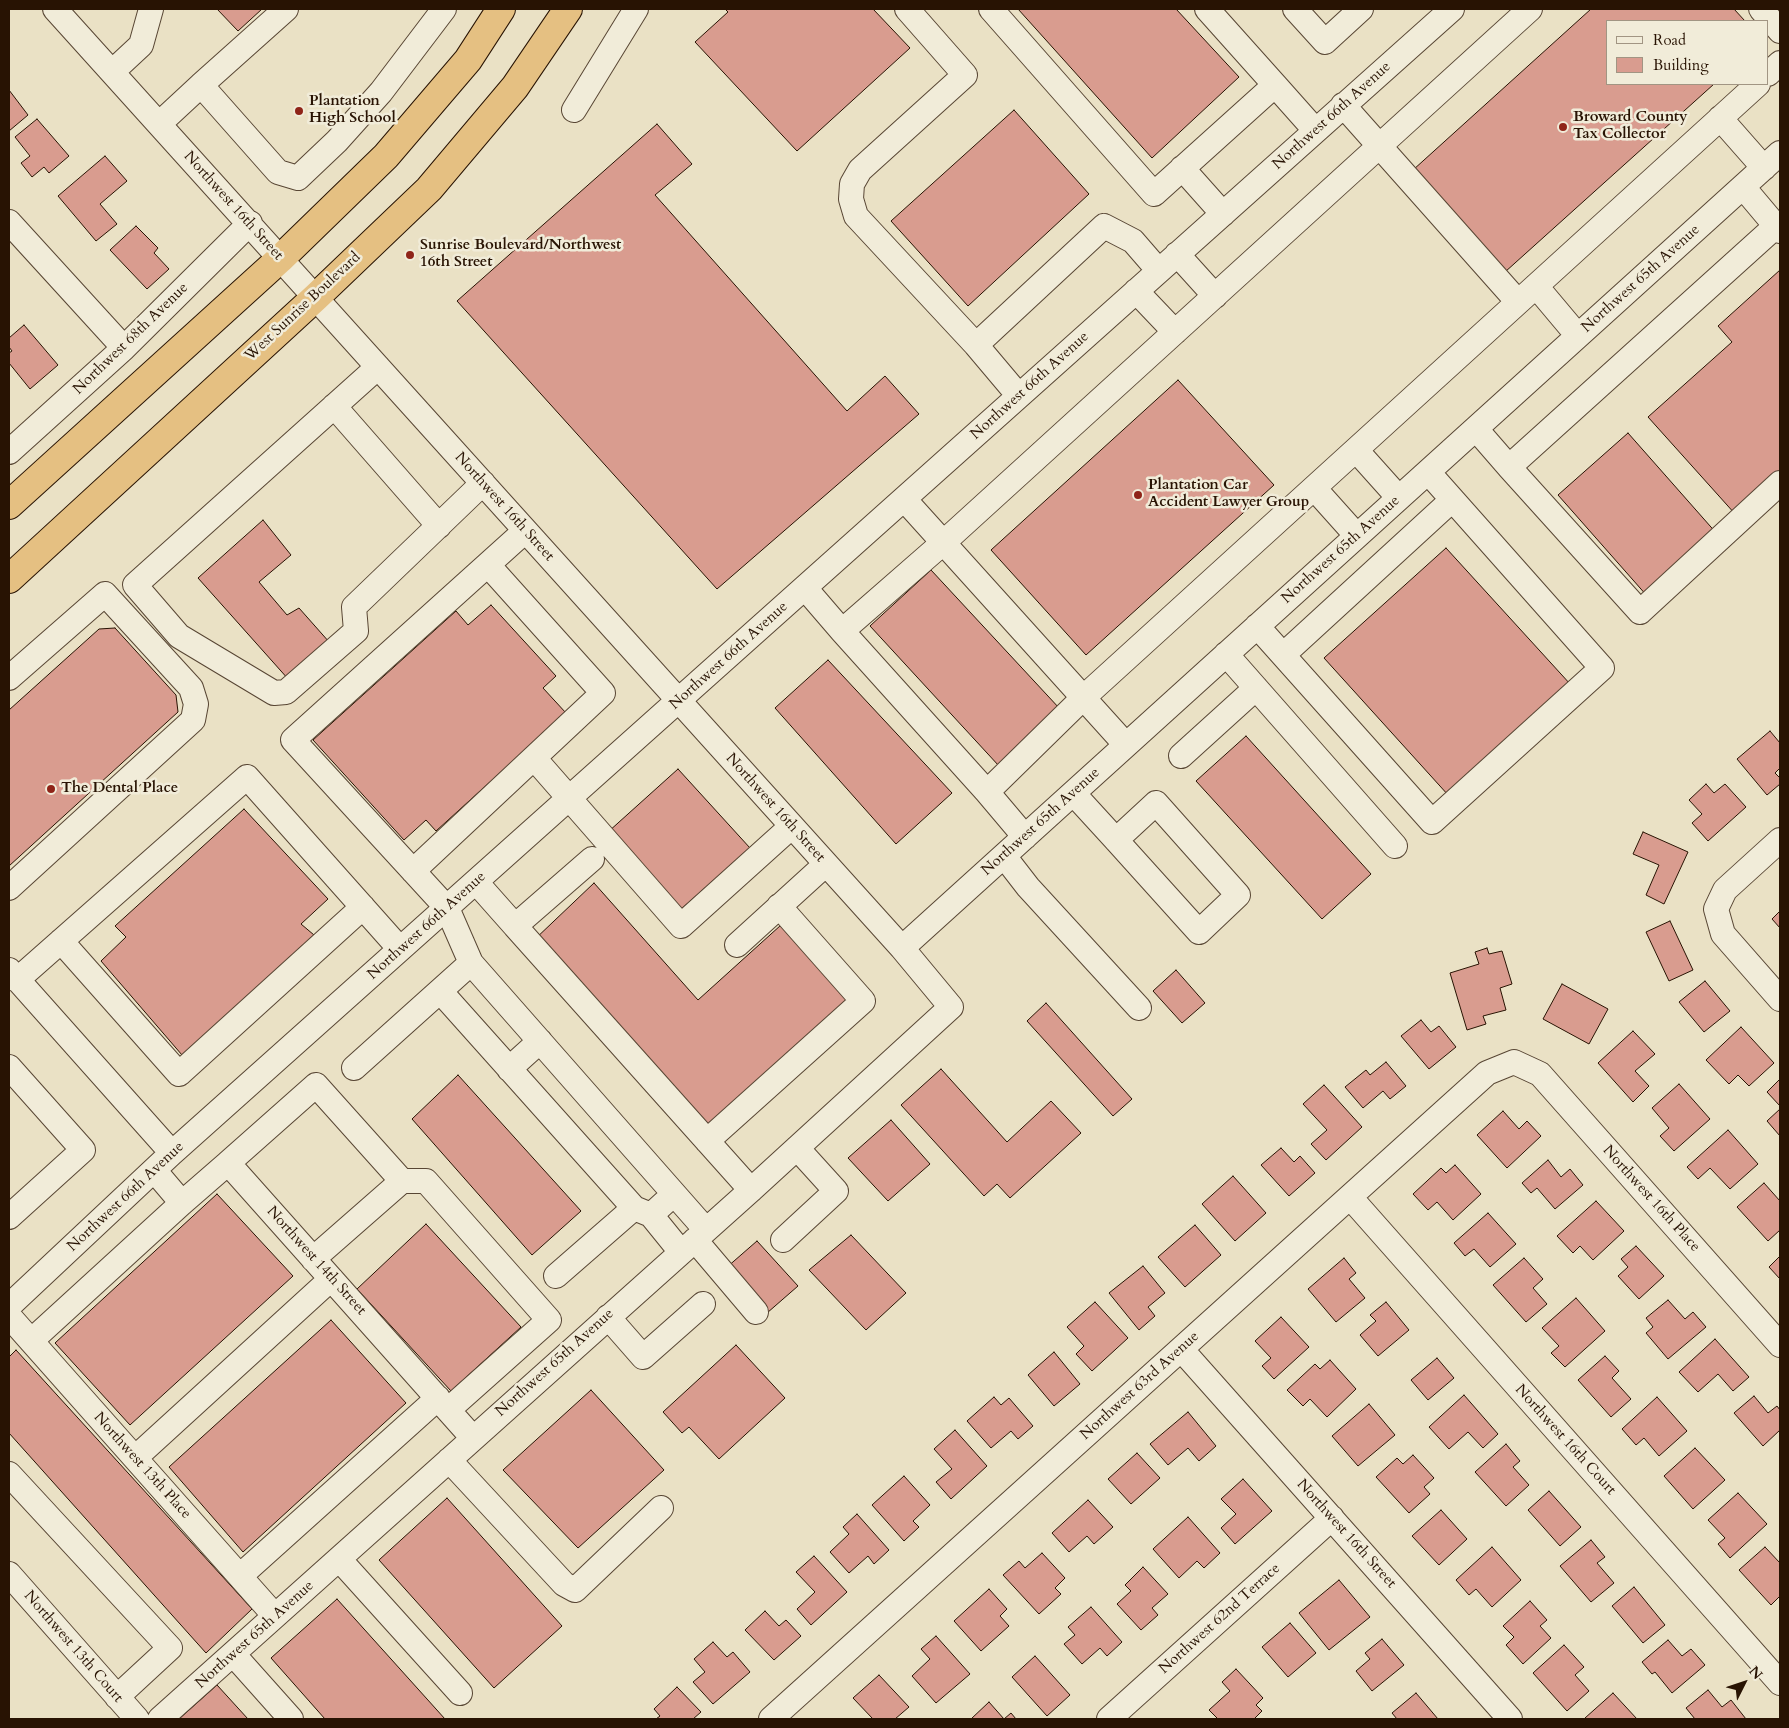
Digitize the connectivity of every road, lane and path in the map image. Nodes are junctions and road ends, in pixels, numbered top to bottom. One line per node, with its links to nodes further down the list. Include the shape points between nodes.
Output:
1 (55, 9): 20 (street, Northwest 16th Street)
2 (151, 9): 20 (street, via 141,45)
3 (286, 9): 22 (street)
4 (444, 9): 22 (street, via 381,92 298,178 278,172)
5 (501, 9): 39 (highway, via 468,60 386,156)
6 (551, 9): 19 (highway)
7 (568, 9): 19 (highway, West Sunrise Boulevard)
8 (636, 9): 26 (street)
9 (907, 9): 48 (street, via 965,74 860,170 852,184 851,199 856,216)
10 (991, 9): 32 (street, via 1154,194)
11 (1207, 9): 23 (street)
12 (1295, 9): 13 (street, via 1324,42)
13 (1361, 9)
14 (1452, 9): 25 (street, Northwest 66th Avenue)
15 (1530, 9): 30 (street)
16 (1761, 9): 17 (street)
17 (1780, 31)
18 (1780, 63): 21 (street)
19 (528, 66): 44 (highway, West Sunrise Boulevard, via 429,189)
20 (112, 72): 28 (street, Northwest 16th Street)
21 (1769, 73)
22 (201, 85): 28 (street)
23 (1275, 85): 29 (street); 32 (street)
24 (1757, 85): 27 (street)
25 (1343, 106): 29 (street, Northwest 66th Avenue); 30 (street)
26 (574, 110)
27 (1720, 118): 31 (street); 41 (street)
28 (160, 124): 36 (street, Northwest 16th Street)
29 (1316, 130): 34 (street, Northwest 66th Avenue)
30 (1379, 146): 43 (street); 45 (street)
31 (1772, 161): 33 (street, Northwest 65th Avenue)
32 (1182, 168): 34 (street)
33 (1743, 187): 37 (street); 47 (street, Northwest 65th Avenue)
34 (1223, 214): 38 (street, Northwest 66th Avenue)
35 (9, 222): 49 (street)
36 (250, 223): 39 (street, Northwest 16th Street); 49 (street, Northwest 68th Avenue)
37 (1778, 228): 56 (street)
38 (1177, 254): 40 (street, Northwest 66th Avenue); 43 (street)
39 (280, 259): 44 (street, Northwest 16th Street); 64 (highway)
40 (1159, 271): 42 (street, Northwest 66th Avenue); 48 (street, via 1133,240 1104,226)
41 (1536, 286): 45 (street); 47 (street)
42 (1136, 291): 46 (street); 51 (street, Northwest 66th Avenue)
43 (1215, 296): 46 (street)
44 (316, 297): 50 (street, Northwest 16th Street); 70 (highway, West Sunrise Boulevard)
45 (1518, 302): 54 (street)
46 (1175, 332): 68 (street)
47 (1578, 336): 53 (street, Northwest 65th Avenue)
48 (976, 346): 51 (street)
49 (124, 348): 55 (street, Northwest 68th Avenue)
50 (378, 366): 52 (street); 58 (street, Northwest 16th Street)
51 (1019, 396): 62 (street, Northwest 66th Avenue)
52 (334, 406): 65 (street); 65 (street, via 134,585 172,629 274,693 286,692 356,631 354,607)
53 (1476, 429): 56 (street); 57 (street, Northwest 65th Avenue)
54 (1356, 450): 60 (street); 61 (street)
55 (9, 452)
56 (1510, 467): 59 (street, via 1640,612)
57 (1428, 472): 61 (street, Northwest 65th Avenue); 63 (street)
58 (483, 483): 65 (street); 66 (street, Northwest 16th Street)
59 (1780, 483)
60 (1314, 488): 67 (street); 78 (street)
61 (1399, 498): 67 (street, Northwest 65th Avenue)
62 (904, 499): 68 (street); 71 (street, Northwest 66th Avenue)
63 (1452, 500): 75 (street); 75 (street, via 1602,668 1432,822)
64 (9, 505)
65 (439, 526)
66 (525, 531): 69 (street); 79 (street, Northwest 16th Street)
67 (1357, 536): 72 (street, Northwest 65th Avenue)
68 (944, 542): 73 (street); 78 (street)
69 (488, 565): 82 (street, via 602,693); 94 (street, via 293,740)
70 (9, 579)
71 (805, 588): 73 (street); 79 (street, Northwest 66th Avenue)
72 (1257, 626): 74 (street, Northwest 65th Avenue); 75 (street)
73 (842, 631): 83 (street)
74 (1226, 654): 77 (street); 80 (street, Northwest 65th Avenue)
75 (1283, 655)
76 (9, 678): 96 (street, via 105,594 191,688 196,704 193,720)
77 (1256, 688): 81 (street); 90 (street)
78 (1084, 697): 80 (street); 83 (street)
79 (678, 702): 85 (street, Northwest 66th Avenue); 86 (street, Northwest 16th Street)
80 (1126, 745): 84 (street, Northwest 65th Avenue)
81 (1181, 756)
82 (534, 758): 85 (street); 94 (street)
83 (987, 792): 87 (street)
84 (1073, 793): 87 (street, Northwest 65th Avenue); 88 (street)
85 (569, 799): 86 (street, via 681,926); 95 (street, Northwest 66th Avenue)
86 (792, 826): 93 (street, Northwest 16th Street)
87 (1025, 836): 91 (street, Northwest 65th Avenue)
88 (1116, 840): 88 (street, via 1199,932 1238,895 1156,804)
89 (1780, 840): 108 (street, via 1725,890 1716,909 1723,934)
90 (1395, 846)
91 (1004, 856): 103 (street, Northwest 65th Avenue); 110 (street, via 1028,887)
92 (592, 858): 100 (street)
93 (826, 864): 97 (street); 103 (street, Northwest 16th Street)
94 (413, 871): 99 (street)
95 (476, 882): 99 (street, Northwest 66th Avenue); 100 (street)
96 (9, 888)
97 (779, 906): 102 (street); 116 (street, via 864,1001)
98 (363, 907): 101 (street, via 247,777); 101 (street, via 179,1074); 104 (street)
99 (447, 908): 104 (street, Northwest 66th Avenue); 105 (street)
100 (516, 926): 116 (street)
101 (61, 941): 106 (street)
102 (737, 945)
103 (902, 948): 109 (street, Northwest 16th Street)
104 (400, 949): 118 (street, Northwest 66th Avenue)
105 (471, 963): 107 (street); 111 (street)
106 (11, 973): 118 (street)
107 (440, 991): 114 (street); 115 (street)
108 (1780, 999)
109 (950, 1007): 117 (street, Northwest 65th Avenue)
110 (1139, 1008)
111 (540, 1041): 115 (street); 123 (street)
112 (1514, 1062): 124 (street, Northwest 63rd Avenue, via 1488,1073); 140 (street, Northwest 16th Place, via 1540,1074)
113 (9, 1067): 127 (street, via 84,1150)
114 (354, 1068)
115 (509, 1069): 126 (street)
116 (707, 1141): 122 (street)
117 (797, 1148): 122 (street, Northwest 65th Avenue); 128 (street, via 836,1192)
118 (172, 1153): 120 (street, Northwest 66th Avenue)
119 (228, 1163): 121 (street, via 316,1085); 125 (street); 130 (street, Northwest 14th Street)
120 (154, 1170): 125 (street); 134 (street, Northwest 66th Avenue)
121 (402, 1181): 130 (street); 138 (street, via 426,1181)
122 (750, 1190): 129 (street, Northwest 65th Avenue)
123 (674, 1194): 126 (street); 129 (street)
124 (1350, 1197): 142 (street, Northwest 63rd Avenue); 155 (street, Northwest 16th Court)
125 (182, 1203): 139 (street)
126 (643, 1212): 129 (street); 131 (street)
127 (9, 1217)
128 (783, 1240)
129 (694, 1241): 135 (street); 137 (street, Northwest 65th Avenue)
130 (313, 1259): 132 (street, Northwest 14th Street)
131 (556, 1276)
132 (331, 1279): 143 (street, Northwest 14th Street); 145 (street)
133 (702, 1304): 137 (street, via 643,1357)
134 (9, 1306)
135 (756, 1312)
136 (9, 1316): 139 (street, Northwest 13th Place)
137 (608, 1317): 141 (street, Northwest 65th Avenue)
138 (549, 1320): 141 (street); 143 (street)
139 (30, 1341): 145 (street, Northwest 13th Place)
140 (1780, 1345)
141 (574, 1347): 144 (street, Northwest 65th Avenue)
142 (1181, 1349): 149 (street, Northwest 16th Street); 158 (street, Northwest 63rd Avenue)
143 (443, 1404): 144 (street, Northwest 14th Street); 152 (street)
144 (472, 1437): 146 (street, Northwest 65th Avenue)
145 (135, 1458): 152 (street, Northwest 13th Place)
146 (449, 1460): 148 (street, via 564,1584 575,1590); 150 (street, Northwest 65th Avenue)
147 (9, 1474): 157 (street, via 170,1648)
148 (661, 1508)
149 (1332, 1518): 162 (street, Northwest 62nd Terrace); 163 (street, Northwest 16th Street)
150 (339, 1559): 153 (street, Northwest 65th Avenue); 156 (street)
151 (9, 1574): 157 (street, Northwest 13th Court)
152 (240, 1576): 153 (street, Northwest 13th Place)
153 (276, 1616): 154 (street, Northwest 65th Avenue)
154 (233, 1654): 160 (street, Northwest 65th Avenue); 161 (street)
155 (1780, 1682)
156 (460, 1693)
157 (117, 1697): 159 (street, Northwest 13th Court)
158 (779, 1717)
159 (136, 1719)
160 (160, 1719)
161 (291, 1719)
162 (1109, 1719)
163 (1510, 1719)

